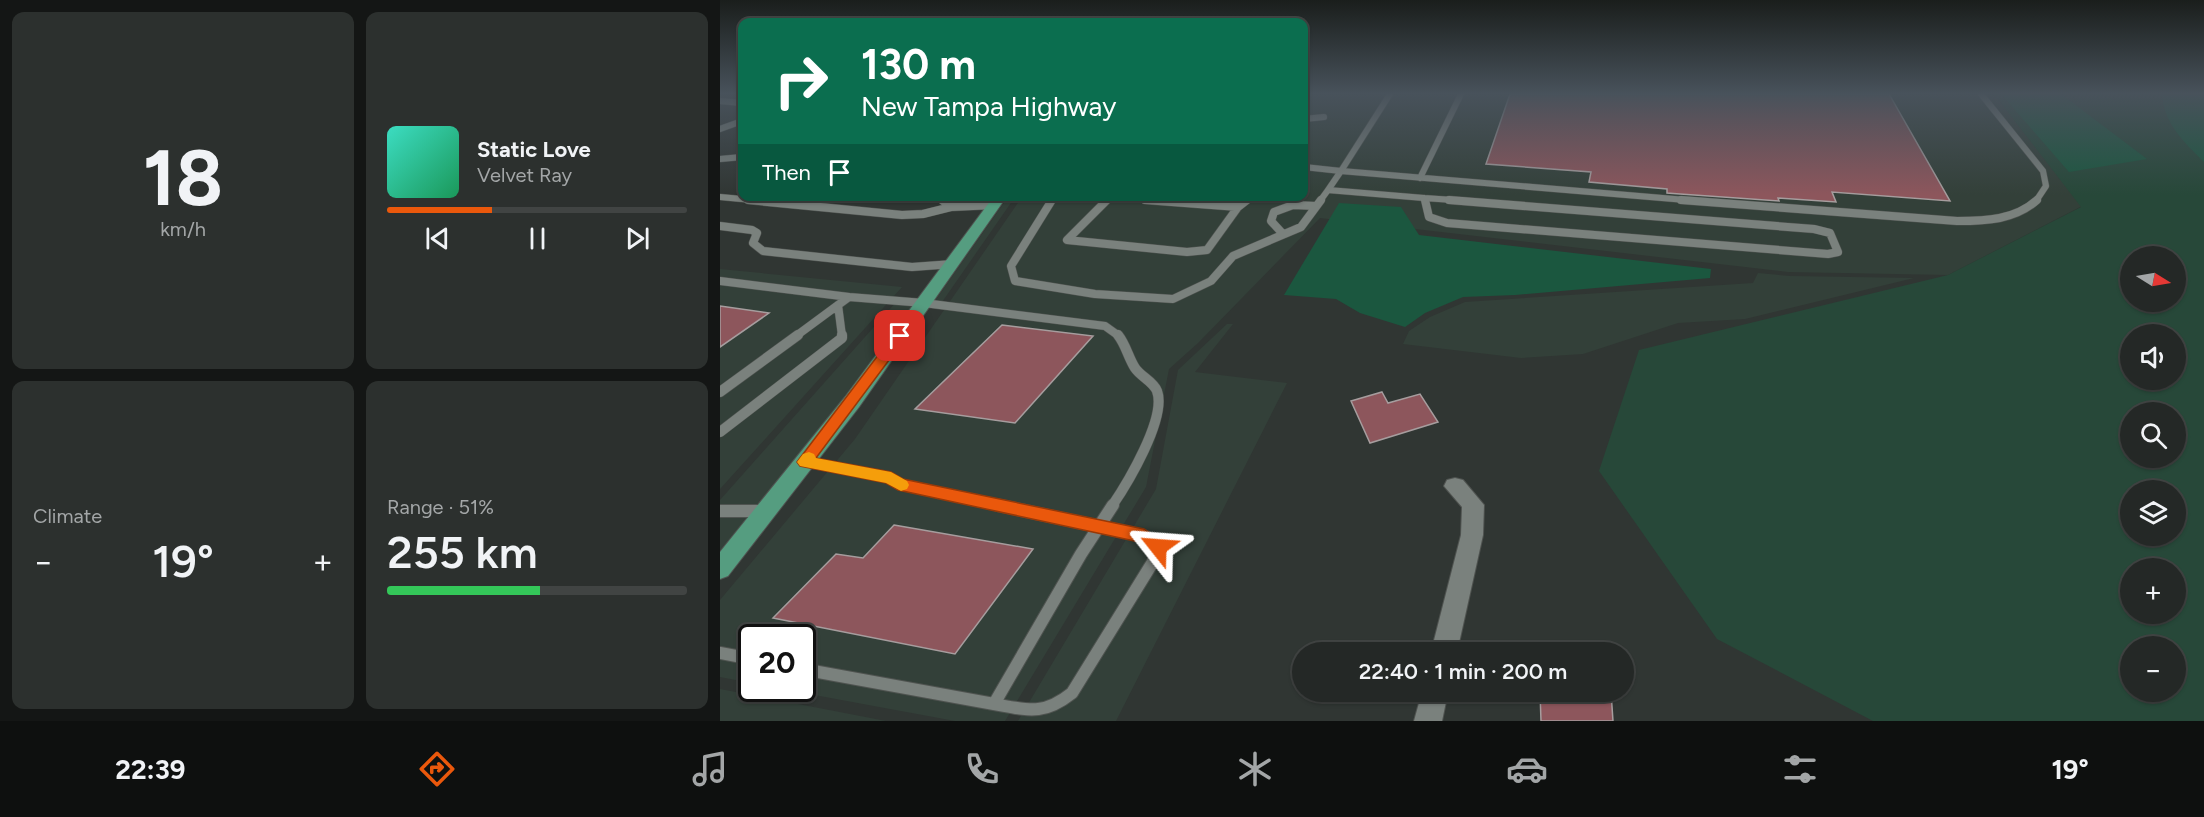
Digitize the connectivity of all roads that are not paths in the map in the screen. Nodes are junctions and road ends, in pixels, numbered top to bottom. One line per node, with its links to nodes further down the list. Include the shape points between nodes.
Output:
1 (1369, 128): 7 (lane)
2 (1445, 128): 8 (lane)
3 (2008, 128): 8 (lane, via 2043,171 2046,186 2036,202 2020,212 1974,222)
4 (738, 157): 5 (lane)
5 (720, 159)
6 (1308, 167): 7 (lane)
7 (1341, 171): 8 (lane); 9 (lane)
8 (1420, 178)
9 (1328, 190): 11 (lane); 20 (lane)
10 (720, 197): 12 (lane)
11 (1424, 197): 11 (lane, via 1814,229 1830,232 1838,252 1447,223 1429,217)
12 (738, 199)
13 (760, 201): 21 (lane, via 902,215)
14 (943, 201): 21 (lane)
15 (998, 201): 21 (lane); 25 (main road)
16 (1051, 201): 24 (lane, via 1011,266 1015,281 1095,294 1173,299 1210,281 1233,256)
17 (1106, 201): 22 (lane, via 1067,240 1187,252 1207,250)
18 (1161, 201): 22 (lane)
19 (1245, 201): 22 (lane)
20 (1316, 206): 24 (lane, via 1301,227); 24 (lane, via 1293,205 1274,212 1271,221)
21 (951, 207)
22 (1238, 207)
23 (720, 226): 25 (lane, via 752,230 757,233 753,243 763,251 912,267)
24 (1283, 234)
25 (953, 264): 28 (main road)
26 (720, 281): 27 (lane)
27 (849, 297): 28 (lane); 29 (lane)
28 (924, 303): 32 (main road); 36 (lane, via 1084,322 1106,326 1121,336 1136,369 1158,394 1156,413 1146,444)
29 (838, 305): 30 (lane); 31 (lane, via 842,338)
30 (720, 392)
31 (720, 432)
32 (805, 462): 35 (main road); 36 (lane, via 891,478 898,484)
33 (1455, 486): 38 (street, via 1473,505 1472,535)
34 (720, 510): 35 (lane)
35 (767, 511): 37 (main road)
36 (1098, 528): 43 (lane); 43 (lane, via 1144,536 1158,547 1156,557 1072,693 1058,705 1040,712)
37 (720, 568)
38 (1446, 642)
39 (720, 653): 40 (lane)
40 (738, 656)
41 (816, 672): 43 (lane)
42 (1433, 702): 44 (street)
43 (994, 704)
44 (1428, 721)

